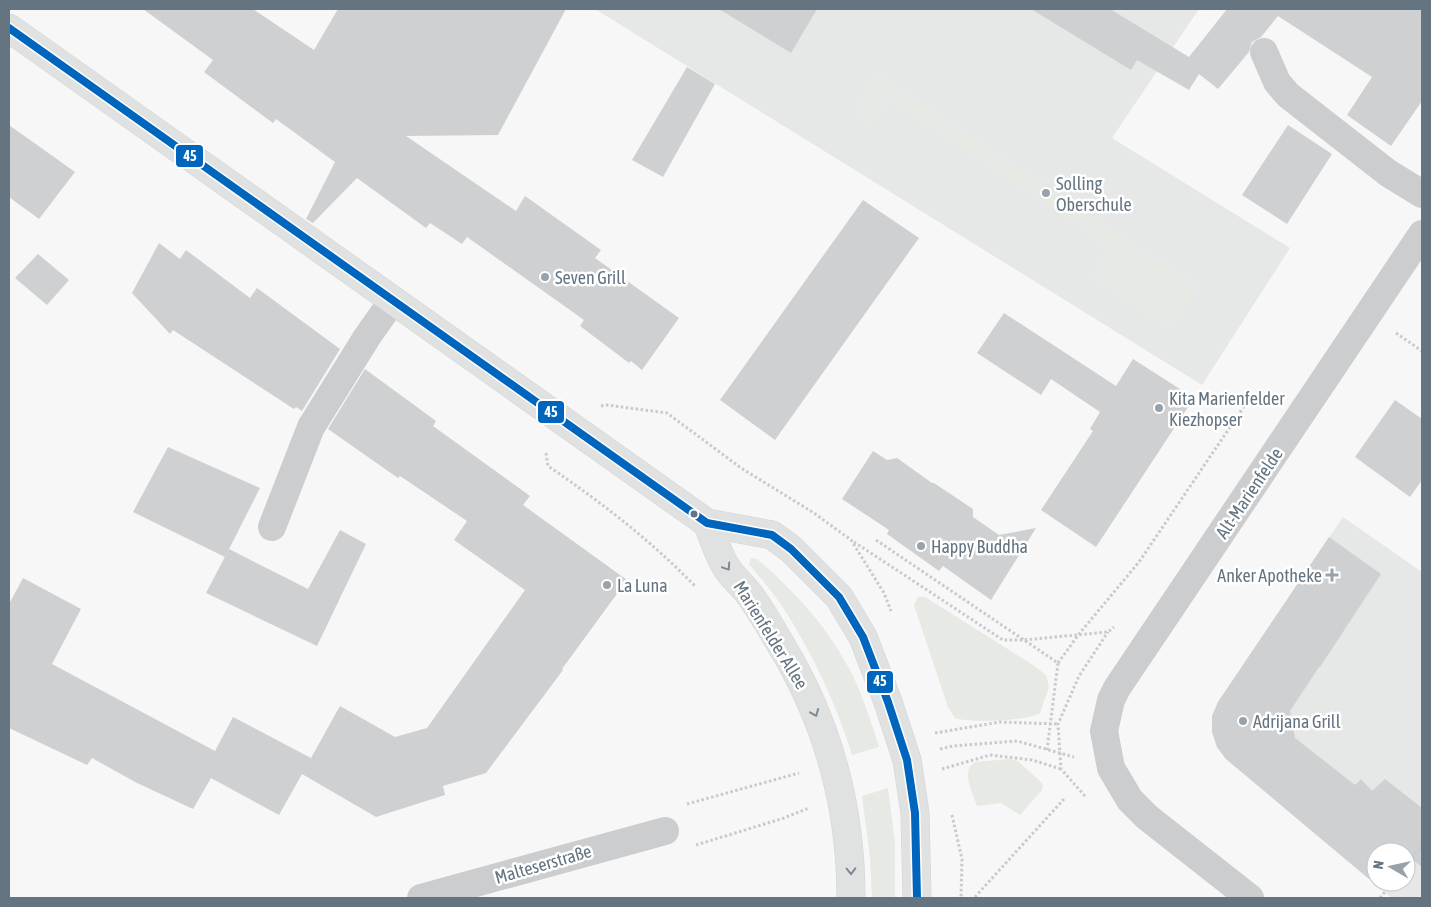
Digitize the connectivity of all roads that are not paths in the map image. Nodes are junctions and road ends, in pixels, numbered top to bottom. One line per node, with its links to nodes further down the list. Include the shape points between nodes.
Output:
1 (9, 28): 5 (main road)
2 (1264, 52): 3 (street, via 1277,82 1288,94 1388,173)
3 (1422, 194)
4 (1422, 234): 12 (street, Alt-Marienfelde, via 1111,700 1104,731 1111,768 1130,800)
5 (393, 300): 6 (main road); 7 (street, via 366,337 311,427)
6 (707, 523): 10 (main road, Marienfelder Allee, one-way to 10, via 725,565 758,609 804,686 831,752 845,817); 11 (main road, via 772,535 779,540 839,597 863,636 907,760 915,813)
7 (272, 527)
8 (664, 831): 9 (street, Malteserstraße)
9 (421, 898)
10 (851, 898)
11 (917, 898)
12 (1250, 898)

